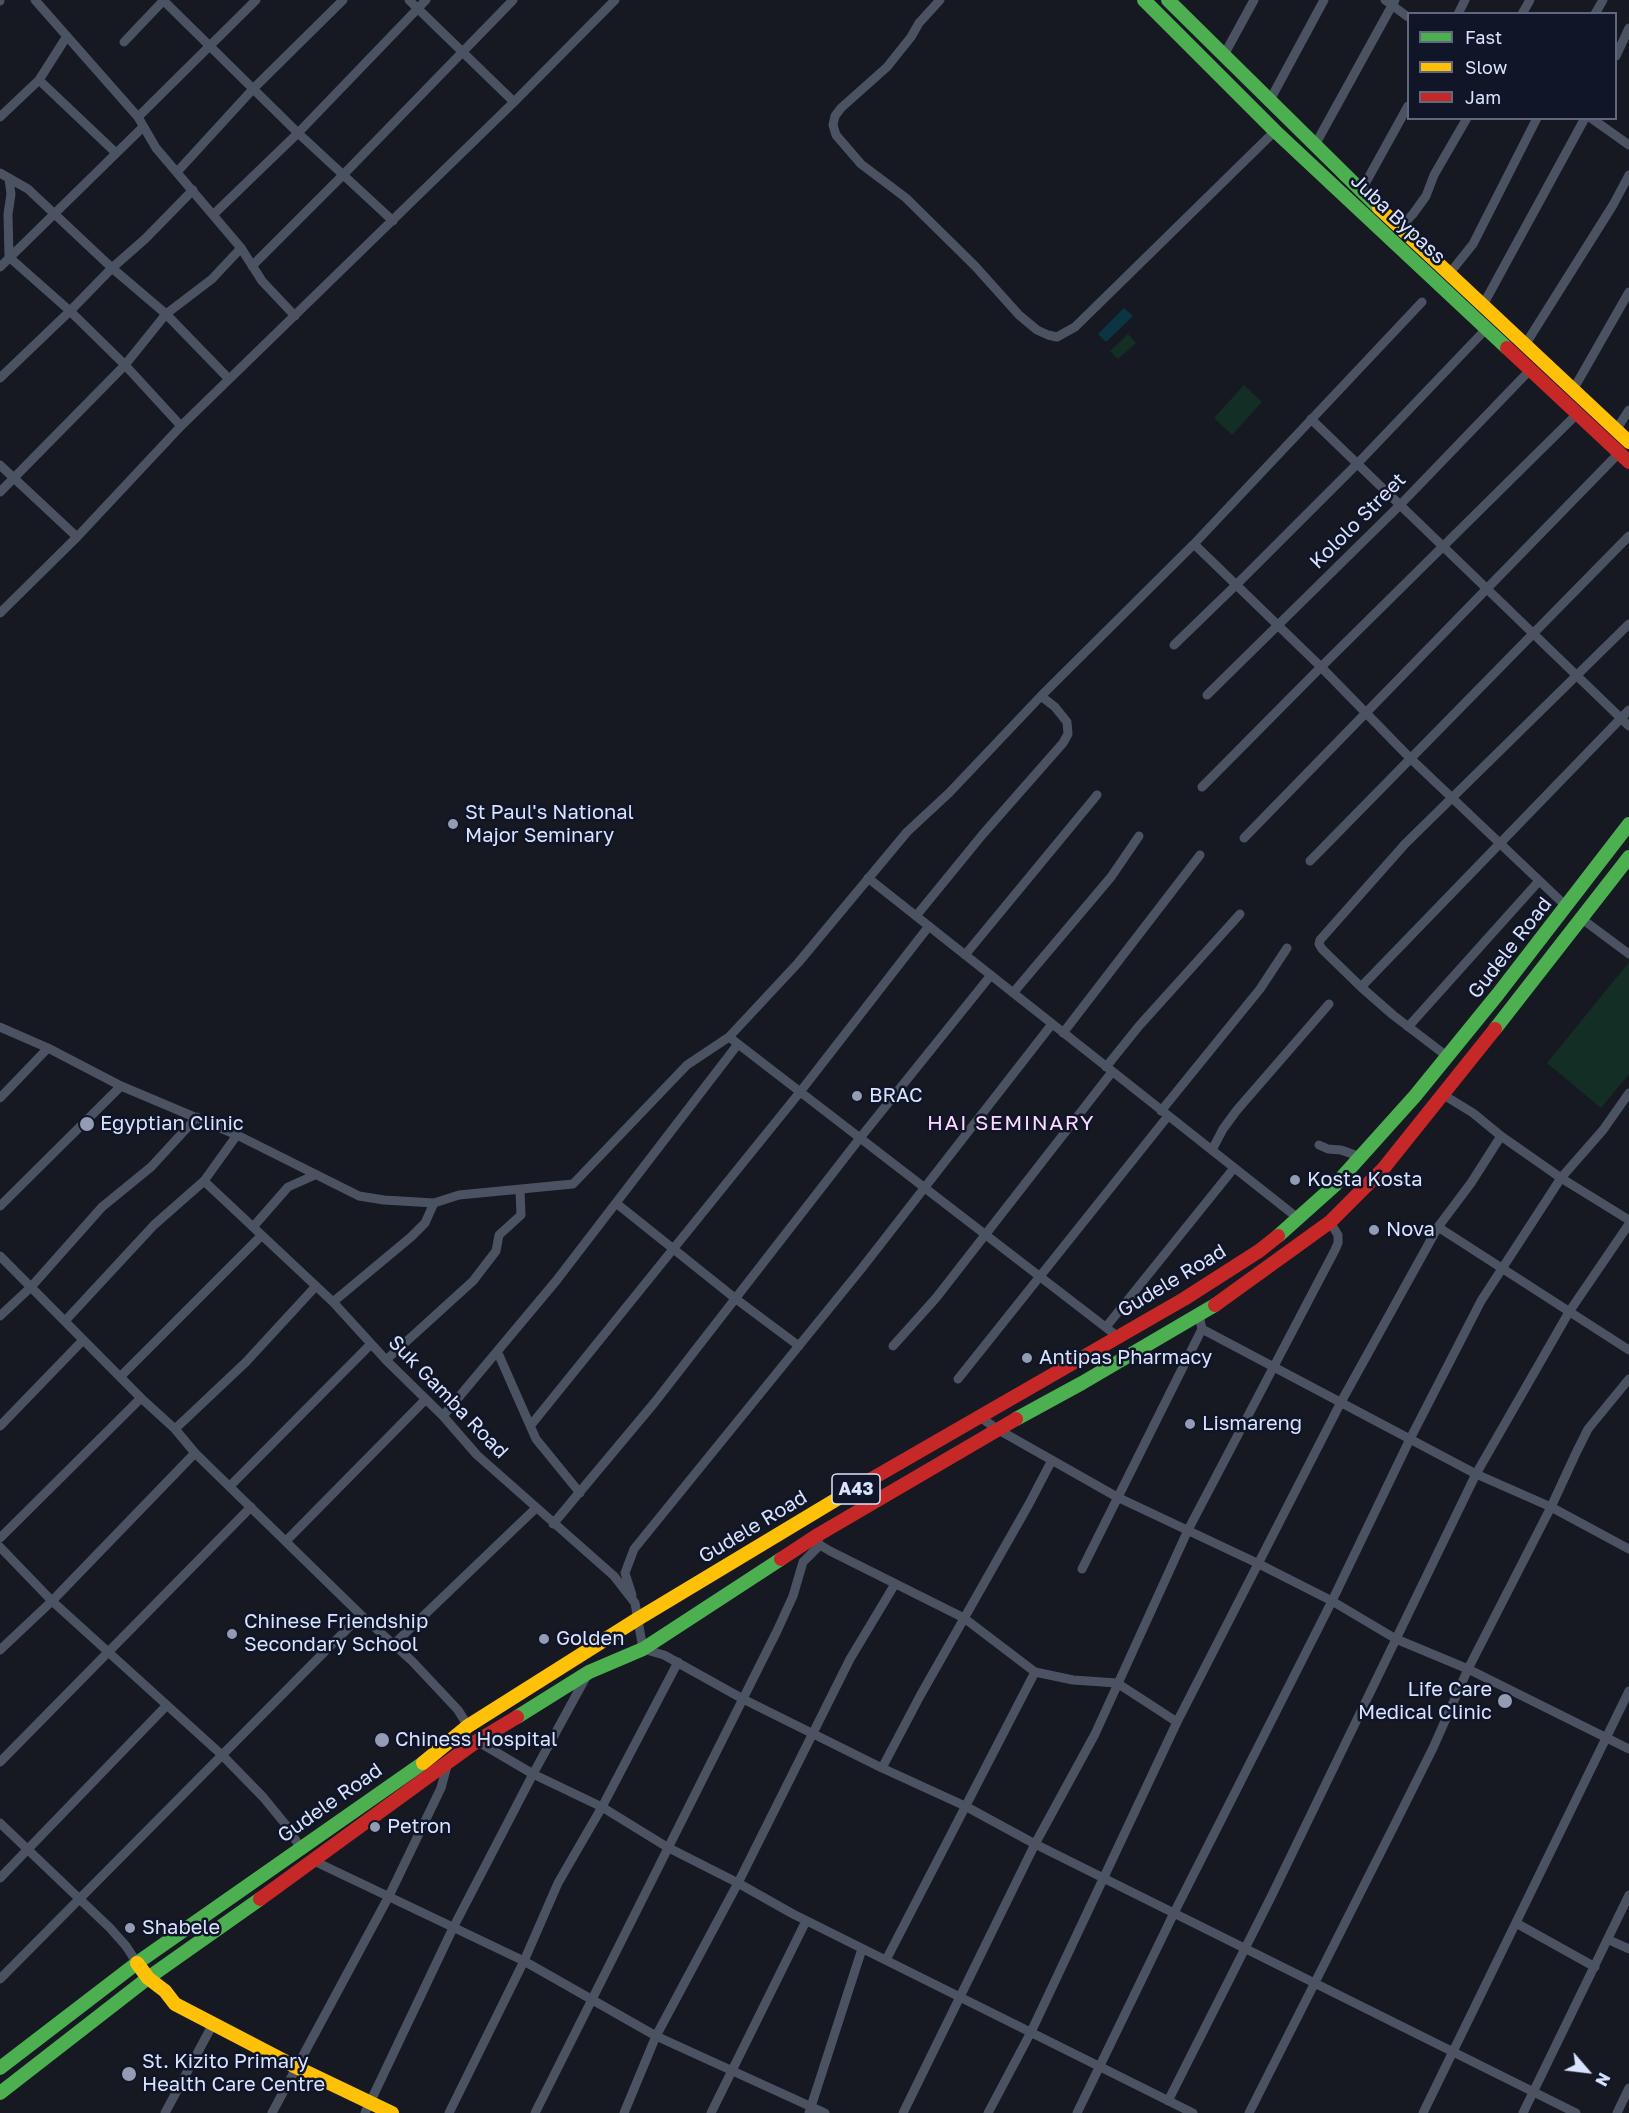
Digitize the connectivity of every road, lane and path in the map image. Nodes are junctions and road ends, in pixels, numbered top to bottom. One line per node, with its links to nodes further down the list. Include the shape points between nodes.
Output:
1 (35, 0): 18 (street)
2 (164, 0): 19 (street); 20 (street)
3 (256, 0): 20 (street)
4 (343, 0): 25 (street)
5 (409, 0): 15 (street)
6 (426, 0): 15 (street)
7 (513, 0): 21 (street)
8 (615, 0): 27 (street)
9 (940, 0): 36 (street, via 887,67 841,108 833,125 836,135 861,164 906,198 1019,315 1048,336 1057,337 1075,327)
10 (1144, 0): 36 (main road, Juba Bypass)
11 (1254, 0): 23 (street)
12 (1324, 0): 26 (street)
13 (1391, 2): 16 (street); 38 (street)
14 (1176, 3): 23 (main road, Juba Bypass)
15 (417, 9): 21 (street); 37 (street)
16 (1407, 16)
17 (1629, 28): 22 (street)
18 (67, 36): 24 (street); 30 (street)
19 (124, 42)
20 (210, 46): 25 (street); 30 (street)
21 (461, 52): 27 (street); 43 (street)
22 (1617, 54)
23 (1224, 55): 26 (main road, Juba Bypass)
24 (39, 80): 29 (street); 40 (street)
25 (253, 89): 37 (street); 41 (street)
26 (1270, 100): 38 (main road, Juba Bypass)
27 (514, 102): 50 (street)
28 (1407, 108): 47 (street)
29 (0, 117)
30 (138, 117): 35 (street)
31 (1466, 120): 51 (street, via 1426,196)
32 (1536, 120): 57 (street, via 1473,243)
33 (1584, 120): 60 (street)
34 (1594, 120): 39 (street)
35 (143, 127): 40 (street); 41 (street)
36 (1275, 131): 64 (main road, Juba Bypass)
37 (297, 133): 43 (street); 49 (street)
38 (1315, 145): 47 (main road, Juba Bypass)
39 (1629, 145)
40 (116, 153): 48 (street)
41 (177, 172): 46 (street)
42 (0, 173): 45 (street)
43 (343, 175): 50 (street); 54 (street)
44 (1629, 175): 65 (street)
45 (9, 179): 48 (street, via 28,189); 53 (street)
46 (193, 190): 49 (street); 56 (street)
47 (1361, 190): 51 (main road, Juba Bypass)
48 (54, 213): 53 (street); 56 (street)
49 (214, 214): 52 (street)
50 (393, 220): 63 (street)
51 (1400, 228): 57 (main road, Juba Bypass)
52 (241, 248): 54 (street); 62 (street, via 213,279)
53 (9, 257): 55 (street); 61 (street)
54 (252, 266): 63 (street)
55 (0, 267)
56 (112, 268): 61 (street); 62 (street)
57 (1449, 274): 60 (main road, Juba Bypass)
58 (1629, 292): 70 (street)
59 (1422, 302): 73 (street)
60 (1483, 305): 65 (main road, Juba Bypass)
61 (70, 311): 66 (street); 68 (street)
62 (166, 314): 66 (street); 69 (street)
63 (295, 316): 69 (street)
64 (1486, 328): 67 (main road, Juba Bypass); 78 (street)
65 (1525, 345): 70 (main road, Juba Bypass)
66 (125, 365): 74 (street); 80 (street)
67 (1530, 370): 72 (main road, Juba Bypass); 82 (street, Kololo Street)
68 (0, 378)
69 (229, 380): 74 (street)
70 (1573, 390): 75 (main road, Juba Bypass)
71 (1629, 410): 75 (street)
72 (1577, 414): 77 (main road, Juba Bypass); 86 (street)
73 (1311, 419): 78 (street); 85 (street)
74 (181, 426): 84 (street)
75 (1616, 429): 76 (main road, Juba Bypass)
76 (1629, 442)
77 (1624, 458): 88 (street)
78 (1357, 464): 82 (street); 87 (street)
79 (0, 465): 80 (street)
80 (14, 480): 81 (street); 84 (street)
81 (0, 492)
82 (1400, 505): 86 (street); 91 (street, Kololo Street)
83 (1629, 536): 92 (street)
84 (76, 537): 89 (street)
85 (1194, 544): 87 (street); 97 (street)
86 (1443, 546): 88 (street); 94 (street)
87 (1237, 584): 91 (street); 93 (street)
88 (1488, 589): 92 (street); 99 (street)
89 (0, 613)
90 (1629, 624): 95 (street)
91 (1279, 625): 94 (street); 96 (street, Kololo Street)
92 (1533, 634): 95 (street); 102 (street)
93 (1174, 645)
94 (1321, 667): 99 (street); 103 (street)
95 (1577, 676): 100 (street); 105 (street)
96 (1207, 695)
97 (1041, 696): 113 (street, via 907,832); 117 (street, via 1067,723 1068,734)
98 (1629, 710): 100 (street)
99 (1367, 714): 102 (street); 108 (street)
100 (1621, 718): 101 (street); 109 (street)
101 (1629, 726)
102 (1410, 758): 105 (street); 112 (street)
103 (1202, 787)
104 (1097, 795): 122 (street)
105 (1454, 798): 109 (street); 124 (street, via 1405,844 1320,940 1322,949)
106 (1629, 824): 115 (main road, Gudele Road / A43)
107 (1139, 836): 125 (street, via 1111,877)
108 (1244, 838)
109 (1499, 844): 114 (street); 124 (street)
110 (1200, 855): 130 (street)
111 (1629, 857): 118 (main road, Gudele Road / A43)
112 (1310, 861)
113 (868, 878): 117 (street); 131 (street, via 798,963)
114 (1539, 881): 115 (street); 129 (street)
115 (1567, 907): 134 (main road, Gudele Road / A43)
116 (1240, 914): 135 (street)
117 (916, 916): 119 (street)
118 (1582, 919): 121 (street); 139 (main road, Gudele Road / A43)
119 (929, 926): 122 (street); 137 (street)
120 (1287, 948): 143 (street)
121 (1629, 954)
122 (965, 955): 123 (street)
123 (991, 975): 125 (street); 147 (street)
124 (1361, 987): 129 (street)
125 (1013, 993): 127 (street)
126 (1329, 1004): 149 (street, via 1237,1110)
127 (1052, 1024): 130 (street); 155 (street)
128 (0, 1027): 133 (street)
129 (1408, 1027): 134 (street)
130 (1063, 1033): 135 (street)
131 (729, 1037): 132 (street); 156 (street, via 687,1065 573,1184)
132 (738, 1044): 137 (street); 158 (street)
133 (48, 1048): 136 (street); 141 (street)
134 (1448, 1057): 140 (main road, Gudele Road / A43)
135 (1109, 1069): 143 (street); 165 (street)
136 (121, 1086): 144 (street); 159 (street)
137 (800, 1092): 147 (street); 167 (street)
138 (1629, 1092): 153 (street, via 1603,1131)
139 (1442, 1094): 142 (main road, Gudele Road / A43); 146 (street)
140 (1415, 1096): 142 (main road); 150 (main road, Gudele Road / A43)
141 (0, 1098)
142 (1429, 1110): 161 (main road, Gudele Road / A43, via 1383,1169)
143 (1165, 1113): 149 (street); 170 (street)
144 (197, 1118): 145 (street); 172 (street, via 151,1167 102,1207)
145 (237, 1135): 152 (street); 154 (street)
146 (1501, 1136): 153 (street); 164 (street)
147 (860, 1138): 155 (street); 173 (street)
148 (1319, 1144): 150 (street)
149 (1212, 1150): 151 (street)
150 (1361, 1157): 160 (main road, Gudele Road / A43)
151 (1234, 1168): 160 (street); 179 (street)
152 (315, 1174): 157 (street, via 359,1196); 163 (street, via 288,1187)
153 (1561, 1178): 162 (street); 169 (street)
154 (204, 1181): 163 (street, Suk Gamba Road); 177 (street, via 154,1225)
155 (924, 1188): 165 (street); 183 (street)
156 (520, 1190): 157 (street, via 459,1195); 187 (street, via 520,1215 499,1235 496,1251 473,1281)
157 (434, 1203): 174 (street, via 418,1230)
158 (616, 1203): 167 (street); 186 (street)
159 (0, 1206)
160 (1299, 1220): 180 (main road, Gudele Road / A43, via 1220,1277)
161 (1330, 1222): 178 (main road, Gudele Road / A43); 188 (street, via 1338,1243)
162 (1629, 1222): 175 (street)
163 (253, 1227): 166 (street, Suk Gamba Road)
164 (1438, 1227): 169 (street); 194 (street)
165 (985, 1234): 170 (street); 184 (street)
166 (261, 1236): 171 (street, Suk Gamba Road); 189 (street)
167 (673, 1250): 173 (street); 197 (street)
168 (0, 1256): 172 (street)
169 (1502, 1268): 175 (street); 201 (street)
170 (1040, 1277): 179 (street); 190 (street)
171 (316, 1286): 174 (street, Suk Gamba Road); 199 (street, via 246,1362)
172 (30, 1287): 176 (street); 177 (street)
173 (736, 1299): 183 (street); 206 (street)
174 (333, 1302): 182 (street, Suk Gamba Road)
175 (1569, 1311): 185 (street); 204 (street)
176 (0, 1316)
177 (65, 1321): 181 (street)
178 (1200, 1322): 188 (street); 200 (main road, Gudele Road / A43); 207 (street)
179 (1106, 1327): 180 (street)
180 (1117, 1336): 196 (main road, Gudele Road / A43)
181 (83, 1340): 189 (street); 198 (street)
182 (371, 1344): 187 (street, Suk Gamba Road); 205 (street)
183 (799, 1346): 223 (street, via 634,1549 625,1573)
184 (893, 1346)
185 (1629, 1350)
186 (498, 1353): 195 (street); 197 (street)
187 (386, 1360): 193 (street, Suk Gamba Road)
188 (1274, 1368): 194 (street); 212 (street)
189 (120, 1377): 192 (street)
190 (958, 1379)
191 (1629, 1379): 209 (street, via 1588,1429)
192 (141, 1398): 199 (street); 213 (street)
193 (426, 1399): 195 (street, Suk Gamba Road); 214 (street)
194 (1341, 1402): 201 (street); 218 (street)
195 (443, 1416): 210 (street, Suk Gamba Road, via 477,1455)
196 (980, 1417): 200 (street); 226 (main road, Gudele Road / A43)
197 (531, 1425): 206 (street, via 536,1439)
198 (0, 1426)
199 (175, 1429): 202 (street)
200 (997, 1429): 203 (street); 215 (main road, Gudele Road / A43)
201 (1410, 1439): 204 (street); 222 (street)
202 (195, 1453): 205 (street); 221 (street)
203 (1052, 1460): 207 (street); 225 (street)
204 (1476, 1474): 209 (street); 227 (street)
205 (230, 1486): 208 (street)
206 (580, 1493): 211 (street)
207 (1117, 1497): 212 (street); 219 (street)
208 (251, 1507): 214 (street); 231 (street)
209 (1551, 1507): 217 (street); 233 (street)
210 (536, 1508): 211 (street, Suk Gamba Road); 228 (street)
211 (553, 1524): 223 (street, Suk Gamba Road, via 614,1576)
212 (1188, 1530): 218 (street); 236 (street)
213 (0, 1538)
214 (287, 1540): 224 (street)
215 (818, 1541): 220 (street); 229 (main road, Gudele Road / A43); 238 (street, via 803,1562 793,1596)
216 (0, 1547): 221 (street)
217 (1629, 1549)
218 (1257, 1563): 222 (street); 240 (street)
219 (1082, 1569)
220 (895, 1584): 225 (street); 242 (street, via 850,1659)
221 (52, 1601): 230 (street); 231 (street)
222 (1332, 1601): 227 (street); 265 (street)
223 (635, 1603): 226 (street)
224 (361, 1615): 228 (street); 246 (street)
225 (964, 1618): 235 (street); 249 (street)
226 (636, 1620): 229 (street); 241 (main road, Gudele Road / A43)
227 (1396, 1639): 233 (street); 271 (street)
228 (394, 1644): 241 (street, via 458,1710)
229 (643, 1649): 232 (street); 234 (main road, Gudele Road / A43)
230 (0, 1650)
231 (109, 1653): 239 (street); 248 (street)
232 (678, 1662): 238 (street); 252 (street)
233 (1468, 1669): 243 (street); 279 (street, via 1433,1748)
234 (589, 1672): 244 (main road, Gudele Road / A43); 250 (street)
235 (1035, 1672): 236 (street); 251 (street)
236 (1117, 1683): 240 (street); 254 (street, via 1095,1734)
237 (1629, 1690): 243 (street)
238 (743, 1699): 242 (street); 256 (street)
239 (166, 1706): 246 (street); 257 (street)
240 (1177, 1722): 260 (street)
241 (468, 1726): 255 (main road, Gudele Road / A43, via 438,1752)
242 (812, 1734): 249 (street); 261 (street)
243 (1606, 1739): 245 (street); 267 (street)
244 (477, 1741): 247 (main road, Gudele Road / A43); 250 (street)
245 (1629, 1749)
246 (223, 1756): 255 (street, via 286,1825); 264 (street)
247 (449, 1761): 258 (main road, Gudele Road / A43); 263 (street, via 441,1788)
248 (0, 1762)
249 (882, 1768): 251 (street)
250 (533, 1774): 252 (street); 268 (street)
251 (965, 1806): 254 (street); 273 (street)
252 (602, 1807): 256 (street); 274 (street, via 558,1883)
253 (0, 1824): 257 (street)
254 (1035, 1844): 260 (street); 280 (street)
255 (300, 1847): 275 (main road, Gudele Road / A43)
256 (667, 1847): 261 (street); 281 (street)
257 (28, 1850): 259 (street); 264 (street)
258 (315, 1861): 263 (street); 277 (main road, Gudele Road / A43)
259 (0, 1878)
260 (1105, 1879): 265 (street); 283 (street)
261 (738, 1882): 266 (street); 284 (street)
262 (1629, 1895): 269 (street)
263 (389, 1896): 268 (street); 286 (street)
264 (78, 1899): 275 (street, via 110,1928); 278 (street)
265 (1174, 1913): 271 (street); 287 (street)
266 (806, 1921): 270 (street); 289 (street)
267 (1516, 1923): 276 (street); 285 (street)
268 (453, 1928): 274 (street); 294 (street)
269 (1609, 1940): 272 (street); 276 (street)
270 (862, 1949): 273 (street); 295 (street)
271 (1245, 1949): 279 (street); 293 (street)
272 (1629, 1949)
273 (886, 1960): 280 (street)
274 (524, 1961): 281 (street); 299 (street)
275 (137, 1963): 277 (main road); 288 (main road, Gudele Road / A43)
276 (1595, 1966): 291 (street)
277 (148, 1978): 282 (main road, via 175,2004); 292 (main road, Gudele Road / A43)
278 (0, 1979)
279 (1315, 1983): 285 (street); 308 (street)
280 (961, 1998): 283 (street); 304 (street)
281 (593, 2001): 284 (street); 300 (street)
282 (213, 2024): 286 (main road); 296 (street)
283 (1031, 2032): 287 (street); 305 (street)
284 (656, 2036): 289 (street); 301 (street)
285 (1454, 2052): 291 (street); 309 (street)
286 (296, 2067): 294 (main road); 297 (street)
287 (1100, 2067): 293 (street); 306 (street)
288 (0, 2068)
289 (732, 2072): 295 (street); 302 (street)
290 (1629, 2088): 312 (street)
291 (1534, 2092): 310 (street); 311 (street)
292 (0, 2093)
293 (1168, 2101): 307 (street)
294 (368, 2108): 298 (main road)
295 (810, 2109): 303 (street)
296 (165, 2113)
297 (272, 2113)
298 (392, 2113)
299 (449, 2113)
300 (535, 2113)
301 (624, 2113)
302 (711, 2113)
303 (825, 2113)
304 (903, 2113)
305 (988, 2113)
306 (1077, 2113)
307 (1193, 2113)
308 (1249, 2113)
309 (1423, 2113)
310 (1523, 2113)
311 (1576, 2113)
312 (1617, 2113)

